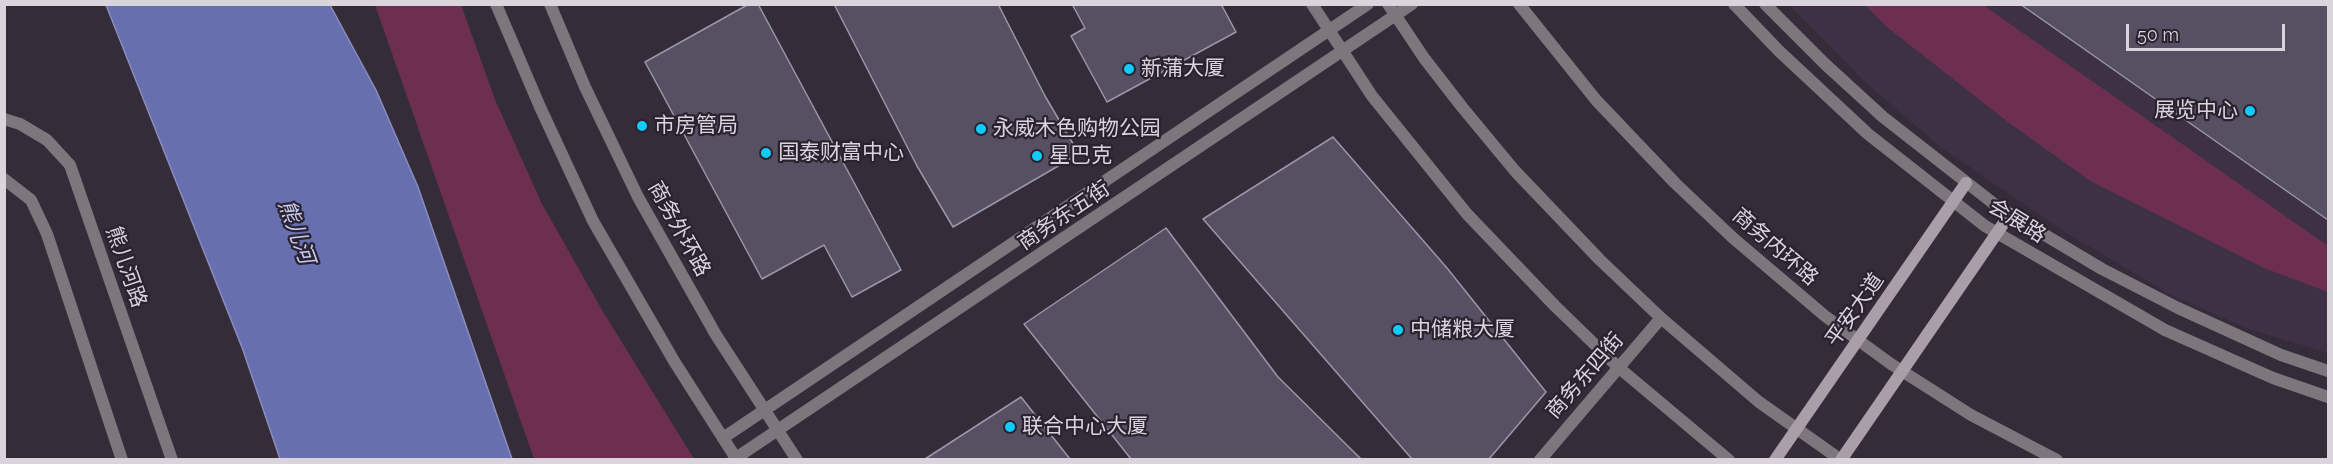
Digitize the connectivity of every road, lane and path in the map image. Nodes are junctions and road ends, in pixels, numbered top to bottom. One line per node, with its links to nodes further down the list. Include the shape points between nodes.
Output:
1 (496, 4): 28 (street, via 593,221)
2 (550, 4): 25 (street, 商务外环路, via 638,197 716,335)
3 (1312, 4): 11 (street)
4 (1368, 4): 11 (street, 商务东五街)
5 (1389, 4): 10 (street)
6 (1412, 4): 10 (street, 商务东五街)
7 (1519, 4): 20 (street, 商务内环路, via 1596,100 1675,183 1733,238)
8 (1734, 4): 16 (street, 会展路, via 1868,134)
9 (1765, 4): 15 (street, 会展路, via 1883,117)
10 (1396, 15): 12 (street, 商务东五街); 19 (street, via 1424,58 1515,171)
11 (1329, 32): 12 (street); 25 (street, 商务东五街)
12 (1342, 52): 21 (street, via 1372,96 1467,214); 27 (street, 商务东五街)
13 (4, 119): 30 (street, 熊儿河路, via 48,140 70,165)
14 (4, 179): 29 (street, via 31,200 47,234)
15 (1966, 183): 16 (main road, 平安大道); 17 (street, 会展路)
16 (1953, 201): 18 (street, 会展路); 20 (main road, 平安大道)
17 (2010, 214): 18 (main road); 23 (street, 会展路, via 2102,269 2178,308 2281,355)
18 (1997, 233): 22 (main road); 24 (street, 会展路, via 2165,330 2273,378)
19 (1661, 318): 21 (street, 商务东四街); 26 (street)
20 (1858, 340): 22 (street, 商务内环路); 26 (main road, 平安大道)
21 (1618, 367): 33 (street, 商务东四街); 34 (street)
22 (1902, 371): 36 (main road); 37 (street, 商务内环路, via 1971,415)
23 (2328, 371)
24 (2328, 397)
25 (764, 410): 27 (street, 商务外环路); 28 (street, 商务东五街)
26 (1796, 429): 35 (main road, 平安大道); 36 (street)
27 (778, 430): 31 (street, 商务东五街); 32 (street, 商务外环路)
28 (723, 438): 31 (street)
29 (122, 459)
30 (172, 459)
31 (737, 459)
32 (797, 459)
33 (1540, 459)
34 (1729, 459)
35 (1775, 459)
36 (1841, 459)
37 (2056, 459)

